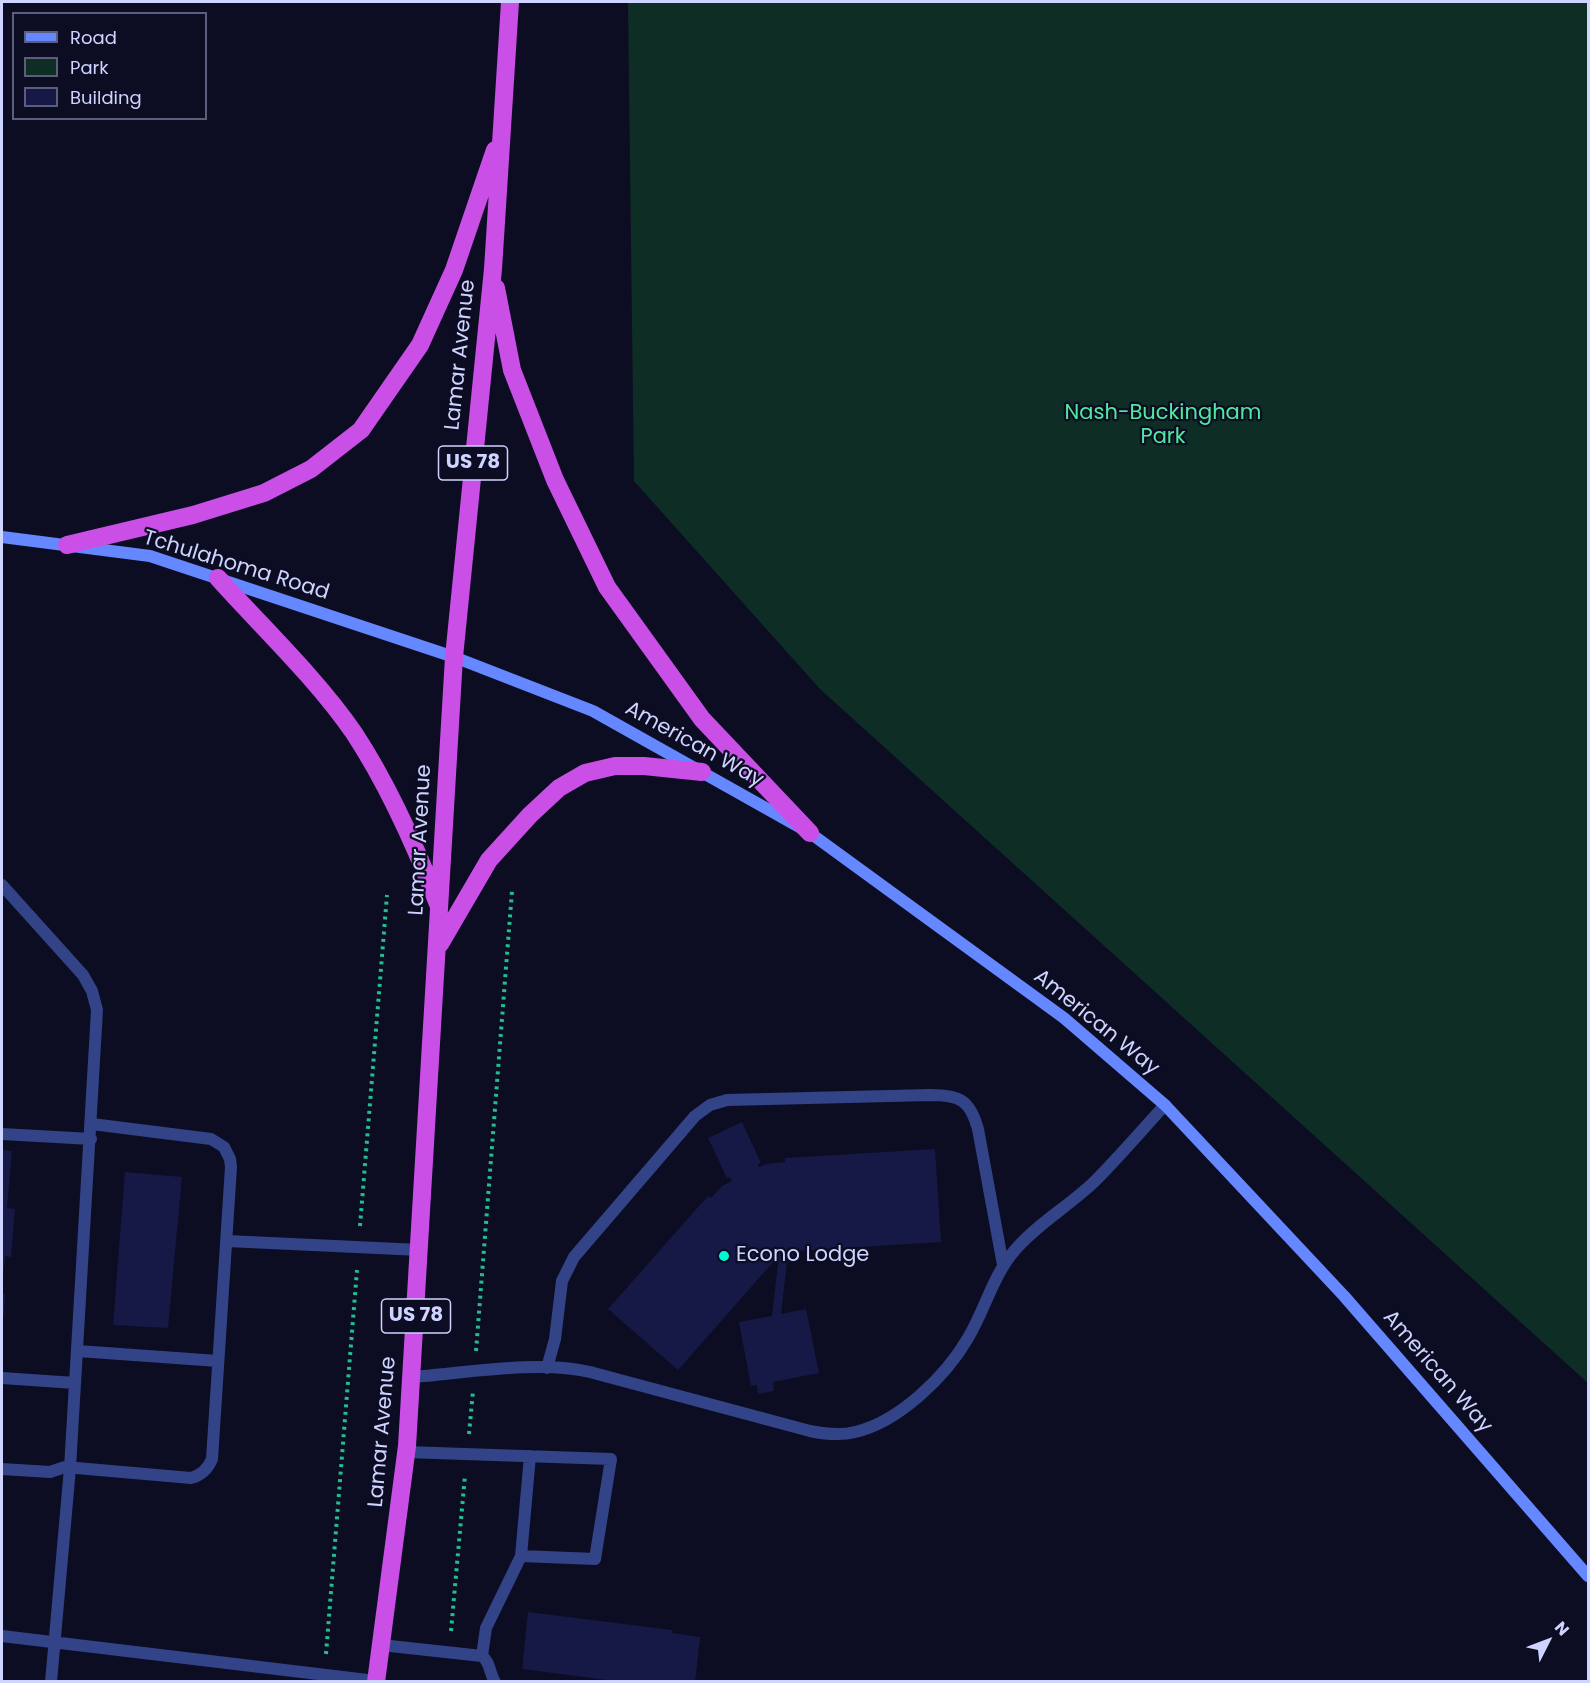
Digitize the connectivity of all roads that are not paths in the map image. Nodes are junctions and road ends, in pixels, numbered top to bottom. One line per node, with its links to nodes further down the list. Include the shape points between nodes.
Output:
1 (510, 2): 2 (highway, Lamar Avenue / US 78)
2 (503, 126): 3 (highway, Lamar Avenue / US 78); 5 (highway, via 454,270 420,345 361,430 310,469 264,493)
3 (493, 269): 7 (highway, Lamar Avenue / US 78); 9 (highway, via 512,370 555,480 607,587 702,718)
4 (2, 537): 5 (main road, Tchulahoma Road)
5 (68, 546): 6 (main road, Tchulahoma Road, via 150,556)
6 (218, 578): 7 (main road, Tchulahoma Road); 11 (highway, via 322,692 353,732 412,838)
7 (454, 657): 8 (main road, American Way, via 593,711); 11 (highway, Lamar Avenue / US 78)
8 (702, 772): 9 (main road, American Way); 12 (highway, via 615,766 585,773 559,788 489,860)
9 (810, 833): 13 (main road, American Way, via 1064,1018)
10 (2, 885): 14 (lane, via 71,960 93,991 98,1031)
11 (440, 909): 12 (highway, Lamar Avenue / US 78)
12 (438, 948): 18 (highway, Lamar Avenue / US 78)
13 (1165, 1105): 19 (lane, via 1093,1182 1022,1243); 31 (main road, American Way, via 1344,1296)
14 (92, 1124): 16 (lane); 17 (lane, via 211,1138 224,1147 231,1167)
15 (2, 1134): 16 (lane)
16 (91, 1139): 20 (lane)
17 (227, 1241): 18 (lane); 21 (lane)
18 (420, 1250): 23 (highway, Lamar Avenue / US 78)
19 (1003, 1266): 22 (lane, via 968,1338 950,1365 907,1406 855,1432 810,1431 590,1372); 22 (lane, via 978,1129 971,1110 958,1098 930,1095 727,1100 710,1105 695,1116 574,1257 562,1281)
20 (78, 1351): 21 (lane); 25 (lane)
21 (218, 1361): 28 (lane, via 212,1459 201,1474 191,1478)
22 (547, 1368): 23 (lane)
23 (412, 1377): 26 (highway, Lamar Avenue / US 78)
24 (2, 1378): 25 (lane)
25 (75, 1383): 28 (lane)
26 (406, 1452): 27 (lane); 34 (highway, Lamar Avenue / US 78)
27 (530, 1456): 30 (lane); 30 (lane, via 611,1459 595,1559)
28 (70, 1468): 29 (lane, via 50,1472); 33 (lane)
29 (2, 1469)
30 (521, 1556): 35 (lane, via 486,1628)
31 (1588, 1576)
32 (2, 1636): 33 (lane)
33 (56, 1642): 36 (lane); 37 (lane)
34 (381, 1645): 35 (lane); 36 (highway, Lamar Avenue / US 78)
35 (482, 1656): 38 (lane, via 489,1663)
36 (376, 1681)
37 (51, 1682)
38 (495, 1682)

